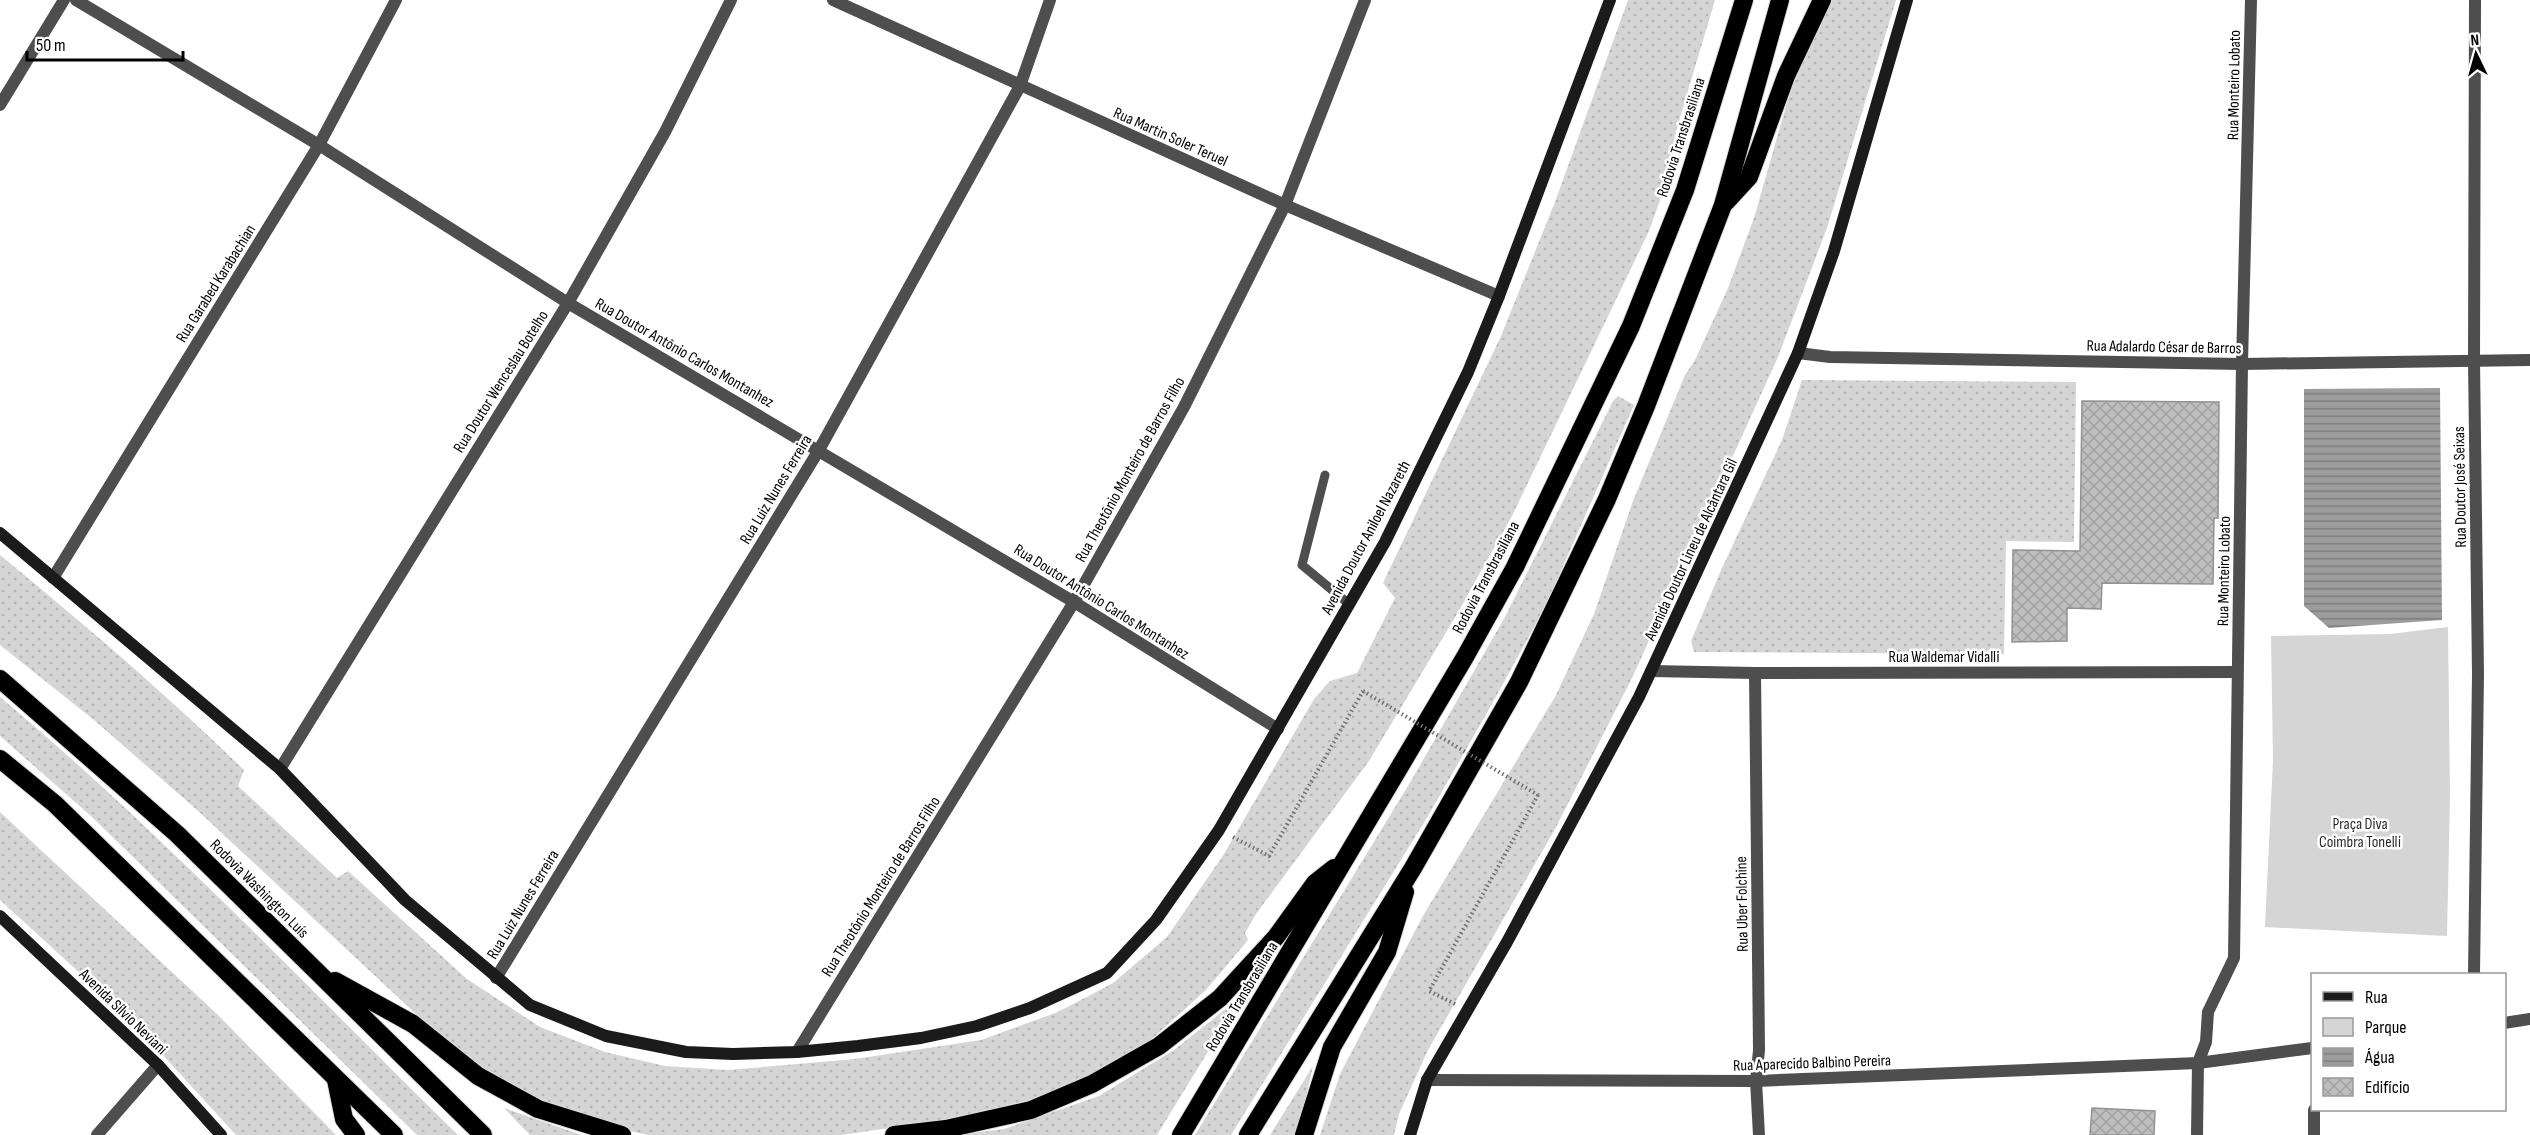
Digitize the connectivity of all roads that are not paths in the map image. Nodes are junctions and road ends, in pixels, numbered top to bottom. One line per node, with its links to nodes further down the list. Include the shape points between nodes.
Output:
1 (64, 0): 16 (street)
2 (76, 0): 17 (street, Rua Doutor Antônio Carlos Montanhez)
3 (396, 0): 17 (street, Rua Garabed Karabachian)
4 (731, 0): 21 (street, Rua Doutor Wenceslau Botelho, via 665,132)
5 (832, 0): 15 (street, Rua Martin Soler Teruel)
6 (1050, 0): 15 (street, Rua Luiz Nunes Ferreira)
7 (1365, 0): 18 (street, Rua Theotônio Monteiro de Barros Filho)
8 (1610, 0): 20 (main road, Avenida Doutor Aniloel Nazareth)
9 (1744, 0): 39 (highway, Rodovia Transbrasiliana, via 1685,190 1630,326 1515,567)
10 (1780, 0): 19 (highway)
11 (1822, 0): 19 (highway, via 1786,76 1749,177)
12 (1907, 0): 22 (main road, Avenida Doutor Lineu de Alcântara Gil, via 1834,251)
13 (2251, 0): 25 (street, Rua Monteiro Lobato)
14 (2475, 0): 23 (street, Rua Doutor José Seixas)
15 (1020, 86): 18 (street, Rua Martin Soler Teruel); 26 (street, Rua Luiz Nunes Ferreira)
16 (0, 105)
17 (319, 145): 21 (street, Rua Doutor Antônio Carlos Montanhez); 29 (street, Rua Garabed Karabachian)
18 (1285, 204): 20 (street, Rua Martin Soler Teruel); 30 (street, Rua Theotônio Monteiro de Barros Filho, via 1184,407)
19 (1723, 205): 40 (highway, via 1607,499 1519,682)
20 (1499, 296): 31 (main road, Avenida Doutor Aniloel Nazareth, via 1468,372 1395,521)
21 (568, 303): 26 (street, Rua Doutor Antônio Carlos Montanhez); 38 (street, Rua Doutor Wenceslau Botelho)
22 (1798, 353): 25 (street, Rua Adalardo César de Barros, via 1830,357); 32 (main road, Avenida Doutor Lineu de Alcântara Gil)
23 (2474, 360): 24 (street, Rua Adalardo César de Barros); 25 (street, Rua Adalardo César de Barros); 43 (street, Rua Doutor José Seixas, via 2478,674)
24 (2530, 360)
25 (2242, 364): 33 (street, Rua Monteiro Lobato)
26 (819, 450): 30 (street, Rua Doutor Antônio Carlos Montanhez); 44 (street, Rua Luiz Nunes Ferreira)
27 (1325, 475): 31 (lane, via 1302,565)
28 (0, 533): 29 (main road, Avenida Doutor Aniloel Nazareth)
29 (53, 578): 38 (main road, Avenida Doutor Aniloel Nazareth)
30 (1074, 602): 36 (street, Rua Doutor Antônio Carlos Montanhez); 48 (street, Rua Theotônio Monteiro de Barros Filho)
31 (1348, 604): 36 (main road, Avenida Doutor Aniloel Nazareth)
32 (1652, 670): 34 (street, Rua Waldemar Vidalli); 52 (main road, Avenida Doutor Lineu de Alcântara Gil, via 1507,942)
33 (2237, 672): 34 (street, Rua Waldemar Vidalli); 49 (street, Rua Monteiro Lobato, via 2234,958 2208,1012 2206,1042)
34 (1755, 673): 53 (street, Rua Uber Folchine, via 1759,1038)
35 (0, 679): 42 (highway, Rodovia Washington Luís, via 177,834)
36 (1278, 729): 48 (main road, Avenida Doutor Aniloel Nazareth, via 1219,830 1156,920 1107,973 1030,1008 977,1026 921,1038)
37 (0, 759): 51 (highway, via 55,804)
38 (280, 769): 44 (main road, Avenida Doutor Aniloel Nazareth, via 405,900)
39 (1344, 859): 61 (highway, via 1315,883 1276,937 1220,998 1159,1046 1092,1084 1031,1110 946,1129); 62 (highway, Rodovia Transbrasiliana)
40 (1413, 867): 63 (highway); 64 (highway, via 1387,952 1332,1047)
41 (0, 916): 50 (main road, Avenida Sílvio Neviani)
42 (316, 971): 59 (highway, Rodovia Washington Luís); 60 (highway, via 413,1024 478,1076 538,1109)
43 (2474, 973)
44 (496, 978): 48 (main road, Avenida Doutor Aniloel Nazareth, via 530,1005 606,1036 686,1052)
45 (2530, 1019): 46 (street)
46 (2506, 1023)
47 (2311, 1048): 49 (street, Rua Aparecido Balbino Pereira)
48 (797, 1052)
49 (2198, 1063): 53 (street, Rua Aparecido Balbino Pereira); 67 (street, Rua Monteiro Lobato)
50 (158, 1065): 55 (street); 56 (main road, Avenida Sílvio Neviani)
51 (336, 1080): 57 (highway, via 344,1119); 58 (highway)
52 (1427, 1080): 53 (street, Rua Aparecido Balbino Pereira); 65 (main road, Avenida Doutor Lineu de Alcântara Gil)
53 (1756, 1082): 66 (street, Rua Uber Folchine)
54 (2314, 1111): 68 (street)
55 (97, 1135)
56 (221, 1135)
57 (356, 1135)
58 (394, 1135)
59 (483, 1135)
60 (622, 1135)
61 (894, 1135)
62 (1181, 1135)
63 (1248, 1135)
64 (1304, 1135)
65 (1410, 1135)
66 (1759, 1135)
67 (2197, 1135)
68 (2314, 1135)

